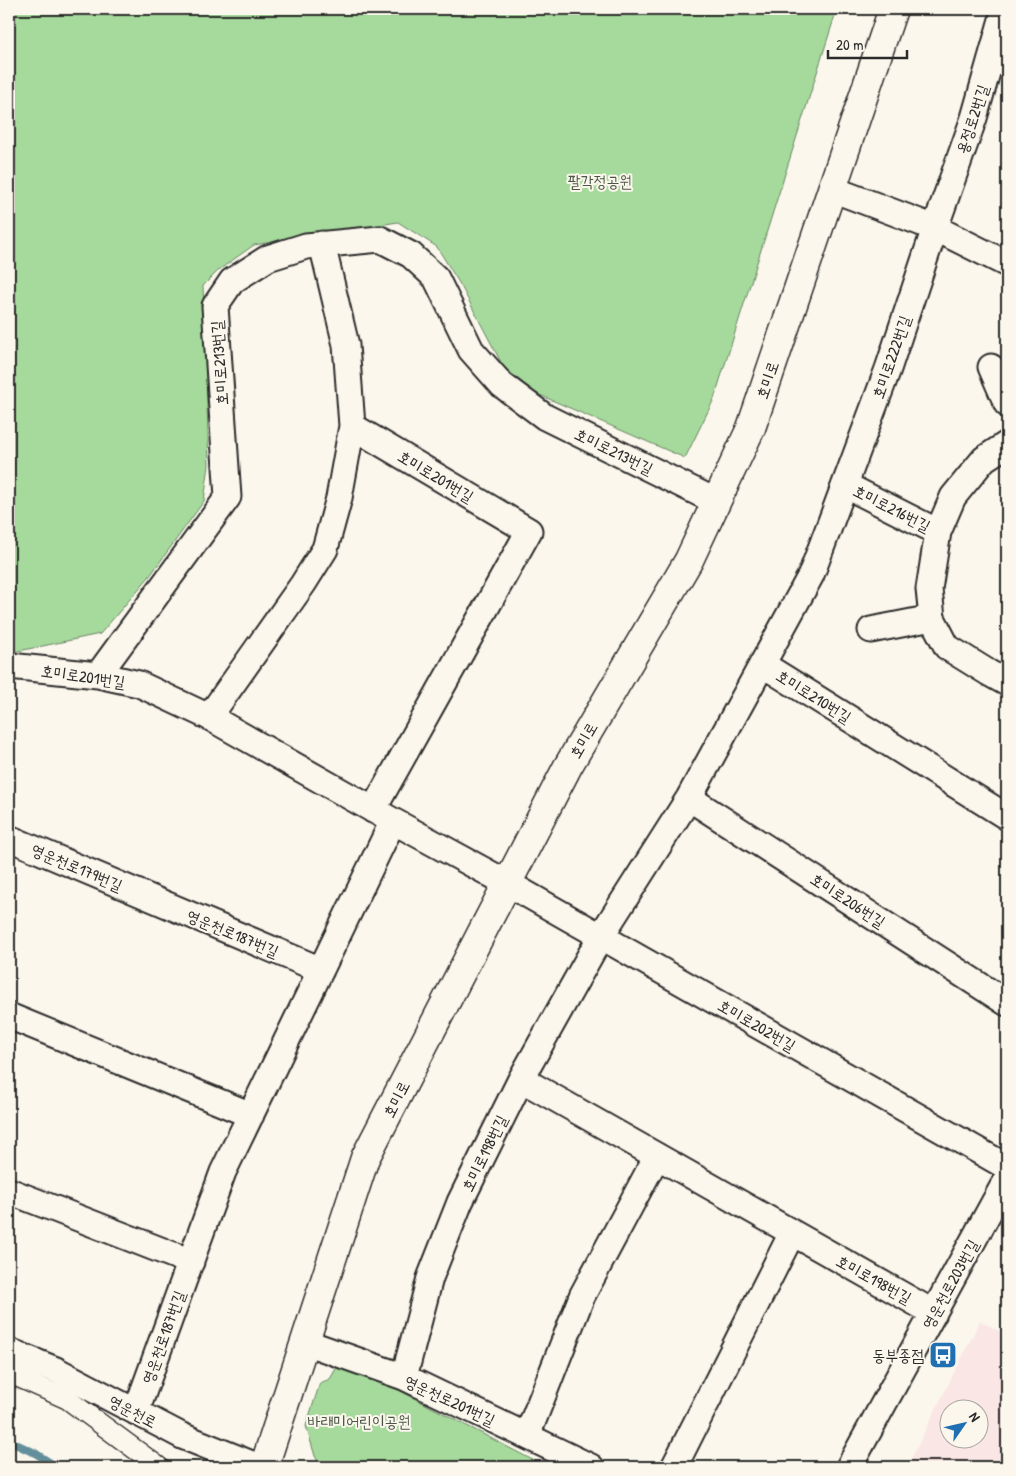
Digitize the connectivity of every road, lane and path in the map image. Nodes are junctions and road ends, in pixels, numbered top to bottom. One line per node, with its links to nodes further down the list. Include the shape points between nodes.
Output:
1 (893, 9): 3 (street, 호미로)
2 (1005, 9): 4 (street, 용정로2번길, via 974,118)
3 (832, 189): 4 (street); 12 (street, 호미로, via 751,428)
4 (935, 228): 6 (street); 11 (street, 호미로222번길)
5 (322, 244): 9 (street, via 346,345); 12 (street, 호미로213번길, via 380,239 410,255 436,278 471,350 502,385 545,417); 18 (street, 호미로213번길, via 268,258 232,281 215,306 228,497)
6 (1007, 264)
7 (991, 366): 8 (street)
8 (1007, 404)
9 (352, 426): 20 (street, via 339,498 325,549); 22 (street, 호미로201번길, via 529,531)
10 (1007, 444): 13 (street, 호미로216번길, via 984,459 953,497)
11 (845, 485): 13 (street, 호미로216번길); 16 (street, 호미로210번길, via 811,575)
12 (717, 502): 25 (street, 호미로, via 689,560 568,766)
13 (938, 532): 14 (street, 호미로216번길, via 929,589)
14 (932, 618): 15 (street); 19 (street, 호미로216번길, via 947,647)
15 (871, 630)
16 (762, 664): 21 (street); 23 (street, 호미로210번길)
17 (9, 668): 18 (street, 호미로201번길)
18 (98, 675): 20 (street, 호미로201번길, via 139,684)
19 (1007, 683)
20 (209, 717): 22 (street, 호미로201번길)
21 (689, 798): 27 (street); 29 (street, 호미로206번길)
22 (383, 815): 25 (street, 호미로201번길); 28 (street, 영운천로187번길)
23 (1007, 817)
24 (9, 838): 26 (street, 영운천로179번길)
25 (508, 883): 27 (street, 호미로202번길); 40 (street, 호미로, via 366,1158)
26 (145, 896): 28 (street, 영운천로187번길)
27 (601, 936): 31 (street); 34 (street, 호미로202번길)
28 (321, 970): 32 (street, 영운천로187번길)
29 (1007, 1003)
30 (9, 1016): 32 (street)
31 (521, 1079): 33 (street, 호미로198번길); 43 (street, 호미로198번길, via 456,1211 430,1278)
32 (251, 1115): 38 (street, 영운천로187번길, via 223,1172)
33 (657, 1156): 37 (street, 호미로198번길); 45 (street, via 582,1296)
34 (1007, 1167)
35 (1007, 1179): 39 (street, 영운천로203번길)
36 (9, 1191): 38 (street)
37 (792, 1233): 39 (street, 호미로198번길); 50 (street)
38 (191, 1262): 44 (street, 영운천로187번길)
39 (934, 1313): 51 (street, 영운천로203번길)
40 (305, 1342): 43 (street, 영운천로201번길); 48 (street, 호미로)
41 (9, 1351): 44 (street, 영운천로, via 56,1370)
42 (9, 1373): 46 (street, via 67,1399)
43 (404, 1377): 45 (street, 영운천로201번길)
44 (136, 1412): 47 (street, 영운천로, via 182,1436)
45 (527, 1436): 49 (street, 영운천로201번길)
46 (159, 1467)
47 (259, 1467)
48 (264, 1467)
49 (591, 1467)
50 (674, 1467)
51 (849, 1467)

